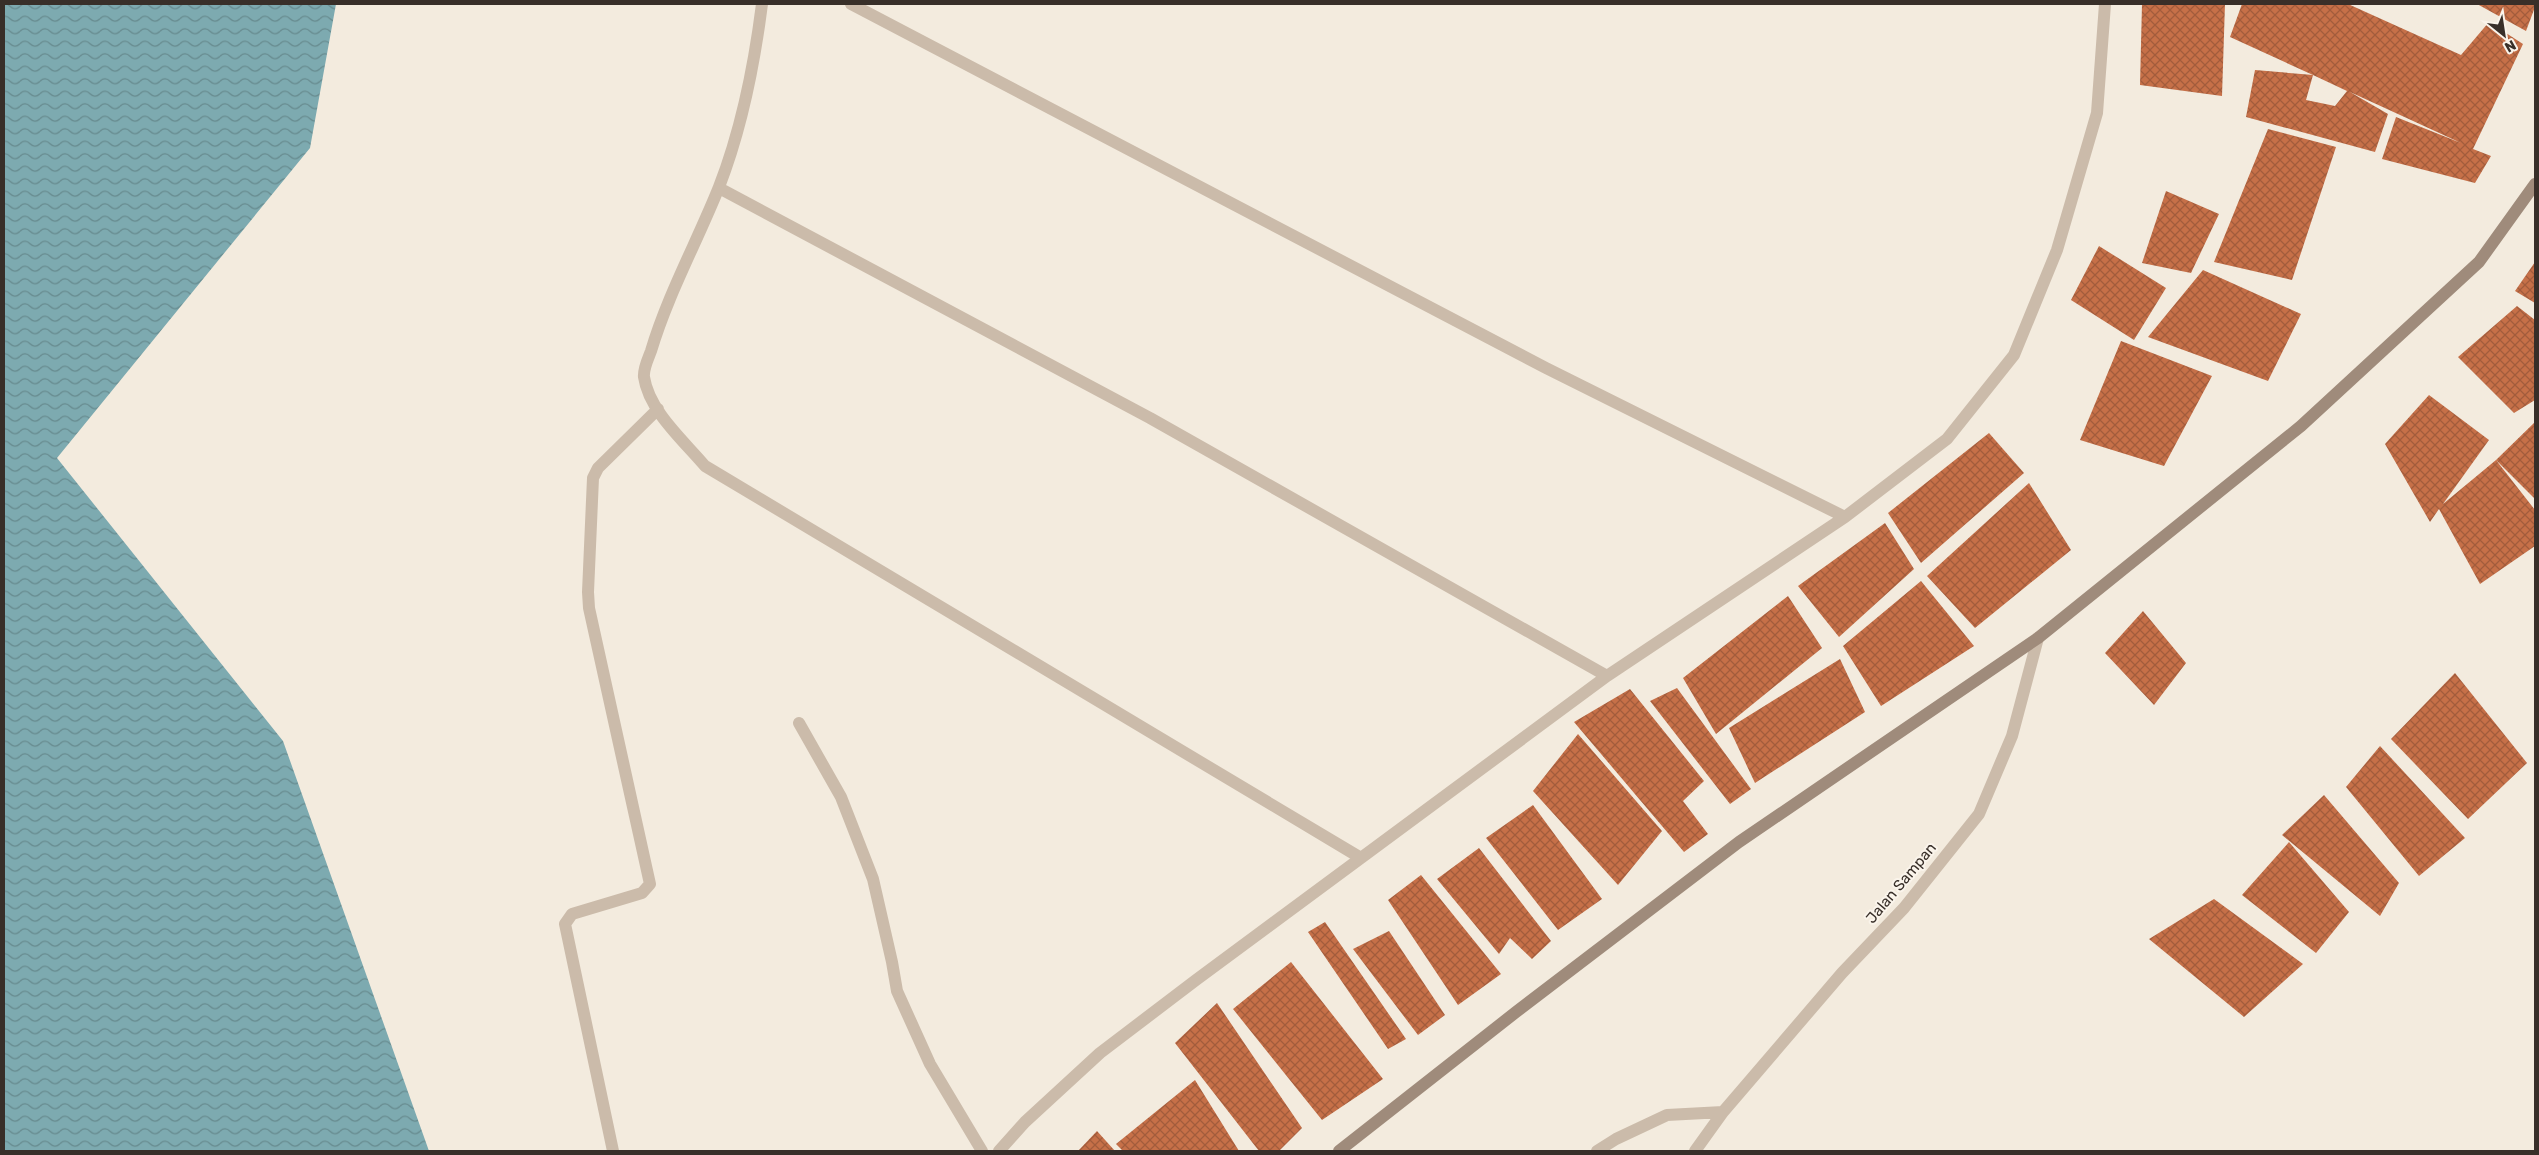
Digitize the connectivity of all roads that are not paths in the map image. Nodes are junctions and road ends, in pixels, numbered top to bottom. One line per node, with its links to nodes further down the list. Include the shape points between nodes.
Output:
1 (762, 4): 5 (street, via 755,63 737,137)
2 (851, 4): 7 (street, via 1546,368)
3 (2105, 4): 7 (street, via 2097,113 2057,250 2014,355 1947,438)
4 (2535, 184): 8 (street, via 2479,262 2301,426)
5 (719, 188): 6 (street, via 659,324 644,374); 9 (street, via 1150,418)
6 (658, 410): 11 (street, via 705,466); 13 (street, via 598,468 594,478 588,592 650,884 642,893 572,914 565,924)
7 (1845, 517): 9 (street)
8 (2038, 638): 12 (street, Jalan Sampan, via 2012,736 1979,814 1904,908 1842,973); 16 (street, via 1739,842)
9 (1607, 676): 11 (street)
10 (799, 723): 14 (street, via 841,797 873,879 897,992 930,1064)
11 (1361, 858): 15 (street, via 1100,1054 1025,1122)
12 (1723, 1112): 17 (street, via 1667,1115); 18 (street, Jalan Sampan)
13 (612, 1151)
14 (982, 1151)
15 (999, 1151)
16 (1340, 1151)
17 (1597, 1151)
18 (1695, 1151)

